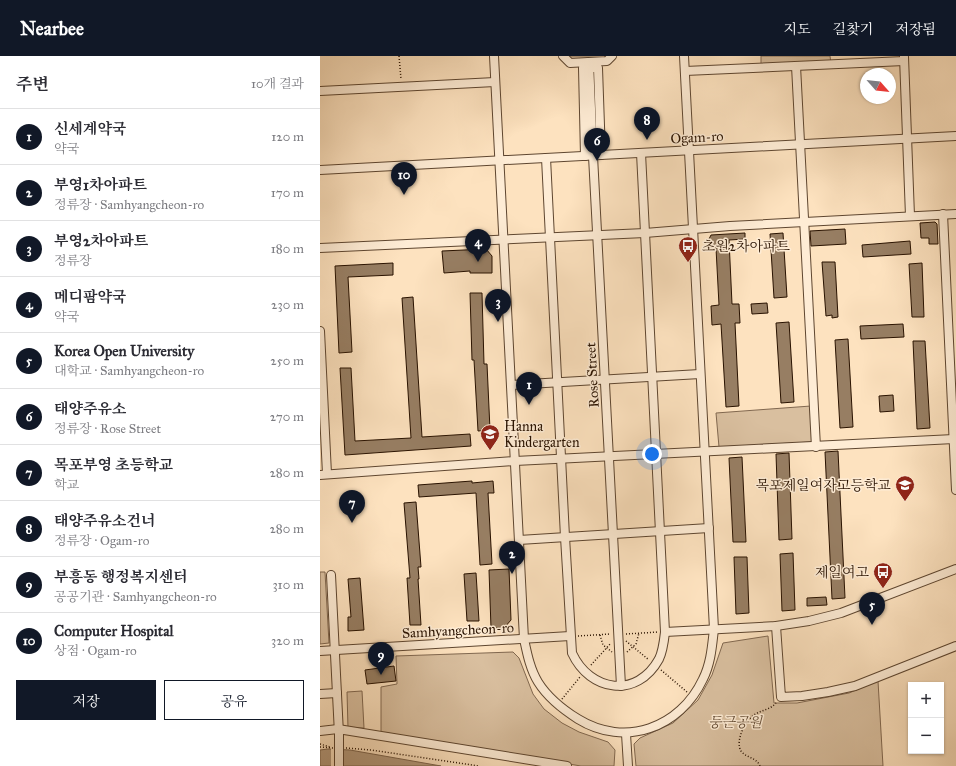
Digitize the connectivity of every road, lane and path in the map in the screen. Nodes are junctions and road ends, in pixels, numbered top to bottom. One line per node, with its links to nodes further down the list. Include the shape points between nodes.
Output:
1 (399, 56): 11 (path)
2 (494, 56): 10 (street)
3 (563, 56): 7 (street, via 570,63)
4 (612, 56): 7 (street, via 607,62)
5 (684, 56): 9 (street, Samhyangcheon-ro)
6 (904, 58): 8 (street); 14 (street)
7 (590, 65): 18 (street, via 583,68); 18 (street, via 598,68)
8 (796, 66): 9 (street); 15 (street)
9 (685, 71): 16 (street, Samhyangcheon-ro)
10 (495, 82): 11 (street); 20 (street)
11 (401, 87): 12 (street)
12 (320, 91)
13 (956, 136): 14 (street, Ogam-ro)
14 (907, 139): 15 (street, Ogam-ro); 24 (street)
15 (800, 145): 16 (street, Ogam-ro); 25 (street)
16 (689, 151): 17 (street, Ogam-ro); 26 (street, Samhyangcheon-ro)
17 (641, 153): 18 (street, Ogam-ro); 27 (street)
18 (593, 156): 19 (street, Ogam-ro); 28 (street, Rose Street)
19 (546, 158): 20 (street, Ogam-ro); 29 (street)
20 (499, 161): 21 (street, Ogam-ro); 30 (street)
21 (320, 170)
22 (943, 214): 23 (street); 24 (street); 32 (street)
23 (956, 214)
24 (910, 216): 25 (street)
25 (804, 222): 26 (street); 40 (street)
26 (693, 229): 27 (street); 34 (street, Samhyangcheon-ro)
27 (645, 233): 28 (street); 35 (street)
28 (597, 235): 29 (street); 36 (street, Rose Street)
29 (550, 237): 30 (street); 37 (street)
30 (503, 239): 31 (street); 38 (street)
31 (320, 248)
32 (952, 327): 39 (street)
33 (320, 331): 46 (street)
34 (700, 374): 35 (street); 41 (street, Samhyangcheon-ro)
35 (652, 376): 36 (street); 42 (street)
36 (605, 379): 37 (street); 43 (street, Rose Street)
37 (557, 382): 38 (street); 44 (street)
38 (511, 385): 45 (street)
39 (954, 440): 40 (street); 47 (street)
40 (816, 447): 41 (street)
41 (705, 453): 42 (street); 48 (street, Samhyangcheon-ro)
42 (656, 455): 43 (street); 49 (street)
43 (609, 457): 44 (street); 50 (street, Rose Street)
44 (561, 459): 45 (street); 51 (street)
45 (515, 461): 46 (street); 52 (street)
46 (324, 474)
47 (956, 490)
48 (708, 528): 49 (street); 56 (street, Samhyangcheon-ro)
49 (660, 531): 50 (street); 57 (street)
50 (613, 534): 51 (street); 63 (street, Rose Street)
51 (565, 537): 52 (street); 58 (street)
52 (519, 540): 59 (street)
53 (956, 569): 55 (street, via 836,614)
54 (331, 575): 61 (street)
55 (776, 626): 56 (street); 66 (street)
56 (714, 629): 57 (street); 69 (street, Samhyangcheon-ro, via 708,665 692,697 675,714 661,723 650,729)
57 (665, 632): 63 (street, via 660,657 651,670 639,681)
58 (570, 636): 59 (street); 63 (street, via 572,653 585,672 599,682)
59 (524, 639): 61 (street, Samhyangcheon-ro); 69 (street, Samhyangcheon-ro, via 538,681 557,705 587,724)
60 (956, 646): 66 (street, via 855,686 822,693)
61 (335, 650): 62 (street, Samhyangcheon-ro); 64 (street)
62 (320, 651)
63 (621, 686)
64 (337, 693): 65 (street); 68 (street)
65 (320, 694)
66 (780, 697): 77 (path, via 775,705 750,719 740,737 742,751 757,760)
67 (320, 731): 68 (street)
68 (338, 732): 73 (street, bridge); 75 (street)
69 (626, 734): 76 (street)
70 (320, 744): 71 (path, via 333,748)
71 (320, 747)
72 (341, 748): 74 (path)
73 (339, 766)
74 (479, 766)
75 (567, 766)
76 (628, 766)
77 (760, 766)

